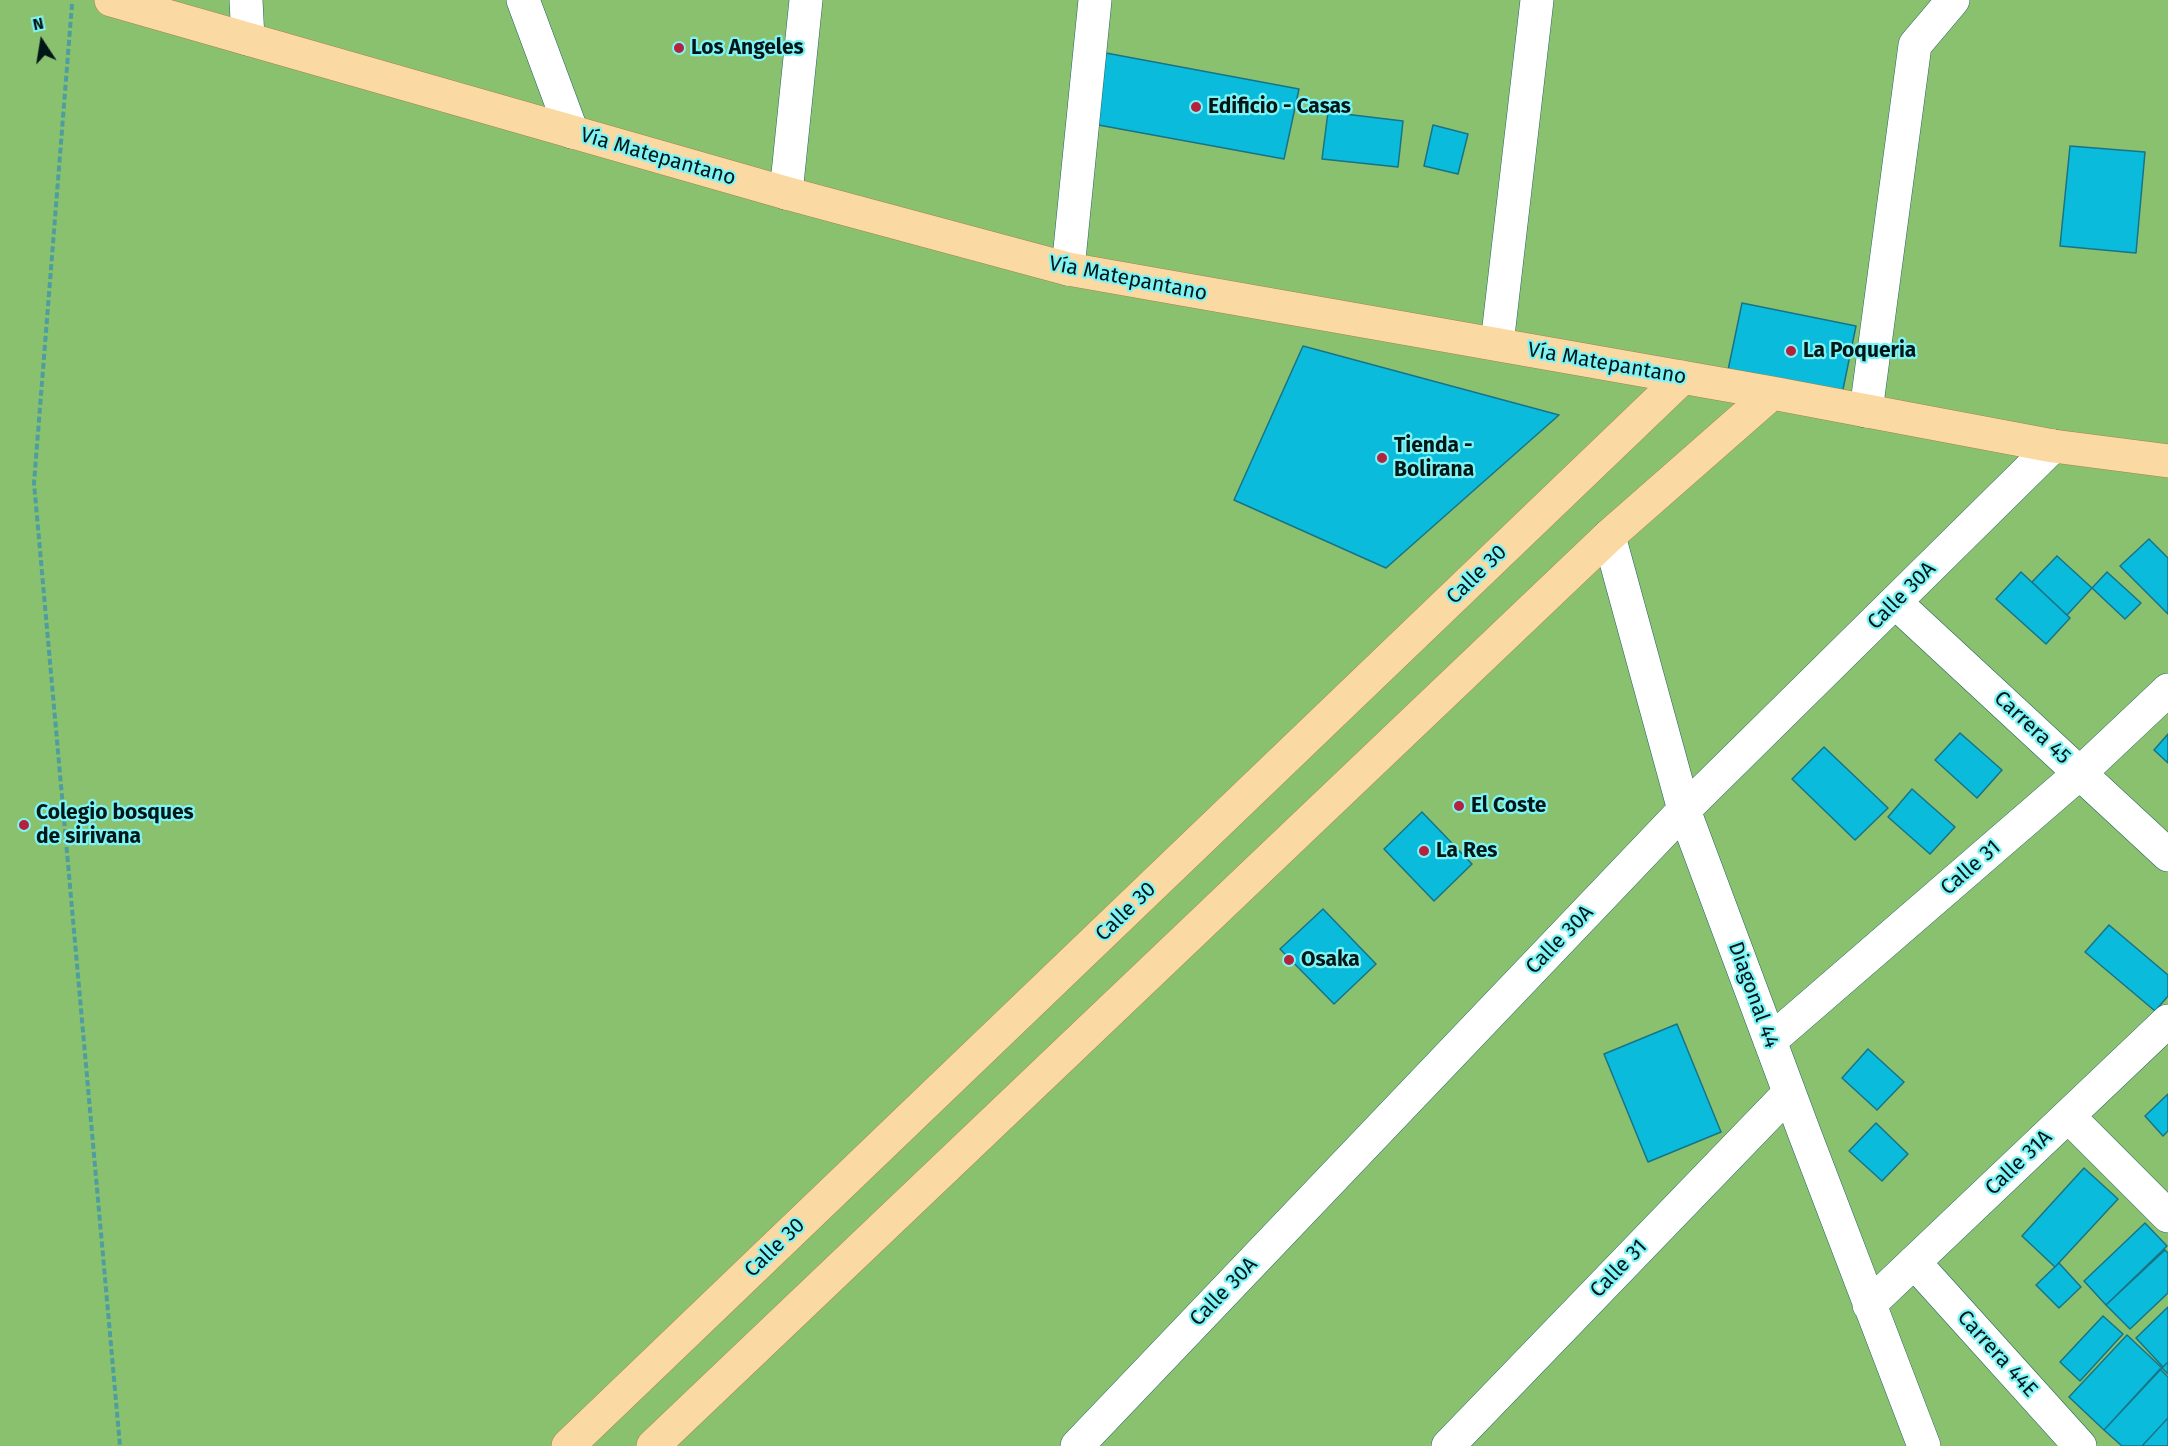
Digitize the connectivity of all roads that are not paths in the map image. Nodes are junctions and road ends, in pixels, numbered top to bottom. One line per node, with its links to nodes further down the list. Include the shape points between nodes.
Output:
1 (111, 0): 8 (main road, Vía Matepantano)
2 (246, 0): 8 (street)
3 (523, 0): 9 (street)
4 (806, 0): 10 (street)
5 (1095, 0): 11 (street)
6 (1537, 0): 12 (street)
7 (1953, 0): 15 (street, via 1916,45)
8 (248, 39): 9 (main road, Vía Matepantano)
9 (572, 132): 10 (main road, Vía Matepantano)
10 (786, 193): 11 (main road, Vía Matepantano)
11 (1068, 269): 12 (main road, Vía Matepantano)
12 (1497, 344): 13 (main road, Vía Matepantano)
13 (1683, 377): 14 (main road, Vía Matepantano); 31 (main road, Calle 30)
14 (1772, 393): 15 (main road, Vía Matepantano); 18 (main road)
15 (1866, 411): 16 (main road, Vía Matepantano)
16 (2053, 446): 17 (main road, Vía Matepantano); 19 (street, Calle 30A)
17 (2168, 460)
18 (1609, 536): 22 (street, Diagonal 44); 32 (main road)
19 (1895, 602): 21 (street, Carrera 45); 22 (street, Calle 30A)
20 (2168, 690): 21 (street, Calle 31)
21 (2080, 773): 23 (street, Carrera 45); 25 (street, Calle 31)
22 (1684, 810): 25 (street, Diagonal 44); 33 (street, Calle 30A)
23 (2168, 855)
24 (2168, 1021): 27 (street, Calle 31A)
25 (1770, 1041): 26 (street, Diagonal 44)
26 (1789, 1093): 30 (street, Diagonal 44); 34 (street, Calle 31)
27 (2068, 1116): 28 (street); 29 (street, Calle 31A)
28 (2168, 1216)
29 (1914, 1262): 30 (street, Calle 31A); 36 (street, Carrera 44E)
30 (1869, 1305): 35 (street, Diagonal 44)
31 (568, 1446)
32 (653, 1446)
33 (1077, 1446)
34 (1448, 1446)
35 (1924, 1446)
36 (2080, 1446)

